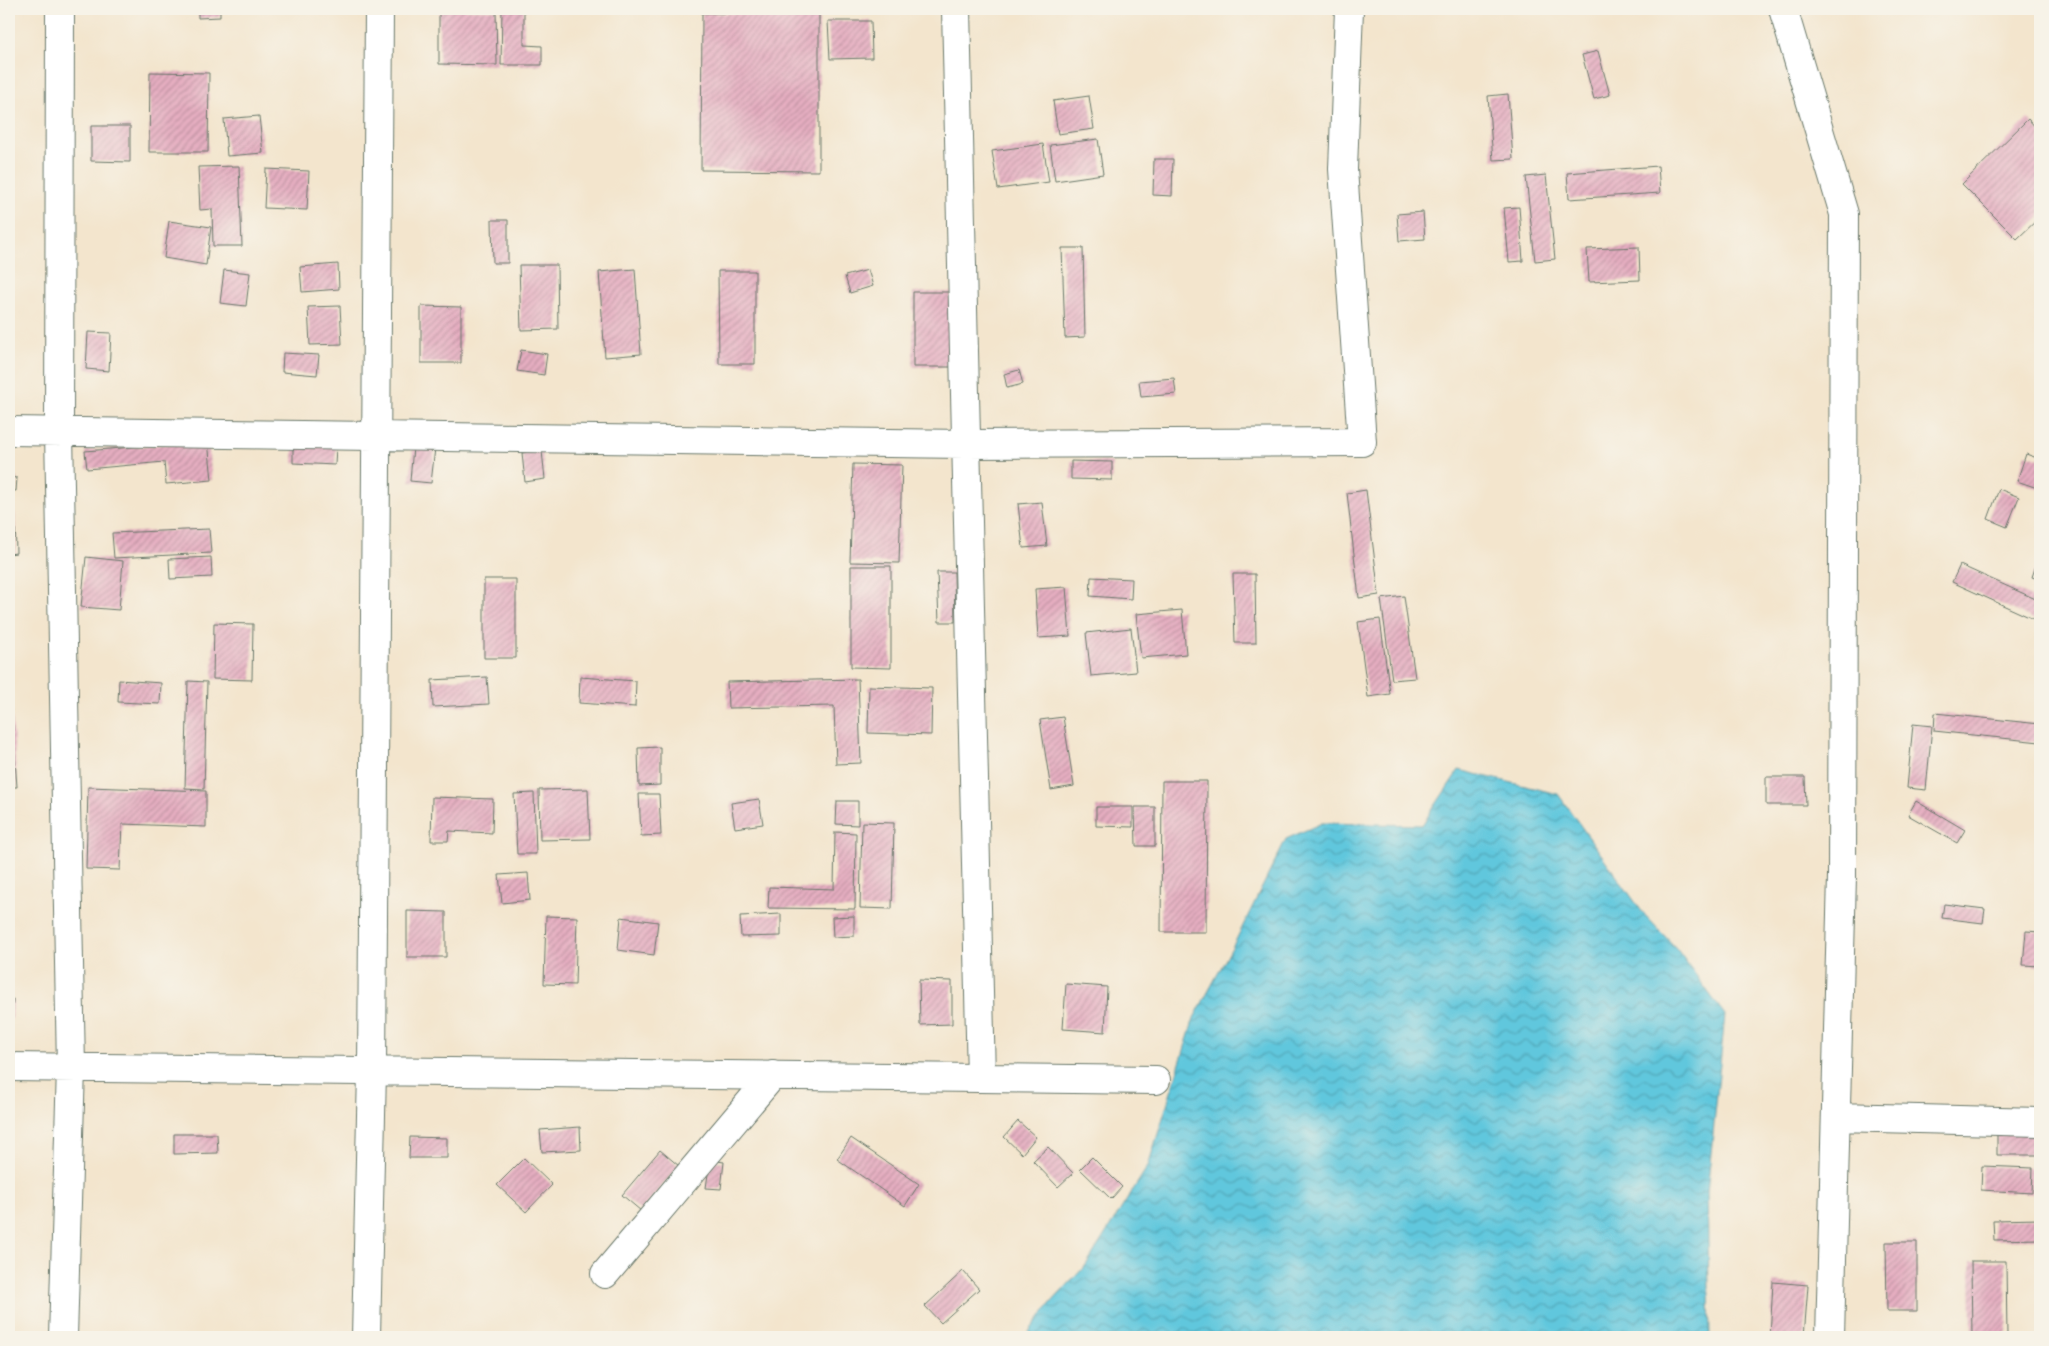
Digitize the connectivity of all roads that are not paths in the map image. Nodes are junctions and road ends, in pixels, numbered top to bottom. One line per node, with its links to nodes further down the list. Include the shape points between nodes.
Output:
1 (60, 9): 7 (street)
2 (379, 9): 8 (street)
3 (956, 9): 9 (street)
4 (1349, 9): 9 (street, via 1343,169 1362,442)
5 (1783, 9): 16 (street, via 1844,214 1842,876)
6 (9, 431): 7 (street)
7 (59, 432): 8 (street); 11 (street)
8 (376, 435): 9 (street); 12 (street)
9 (965, 444): 14 (street)
10 (9, 1067): 11 (street)
11 (72, 1068): 12 (street); 19 (street)
12 (372, 1071): 13 (street); 20 (street)
13 (773, 1075): 14 (street); 18 (street)
14 (981, 1078): 15 (street)
15 (1156, 1080)
16 (1837, 1117): 17 (street); 21 (street)
17 (2040, 1122)
18 (604, 1274)
19 (63, 1337)
20 (366, 1337)
21 (1830, 1337)

